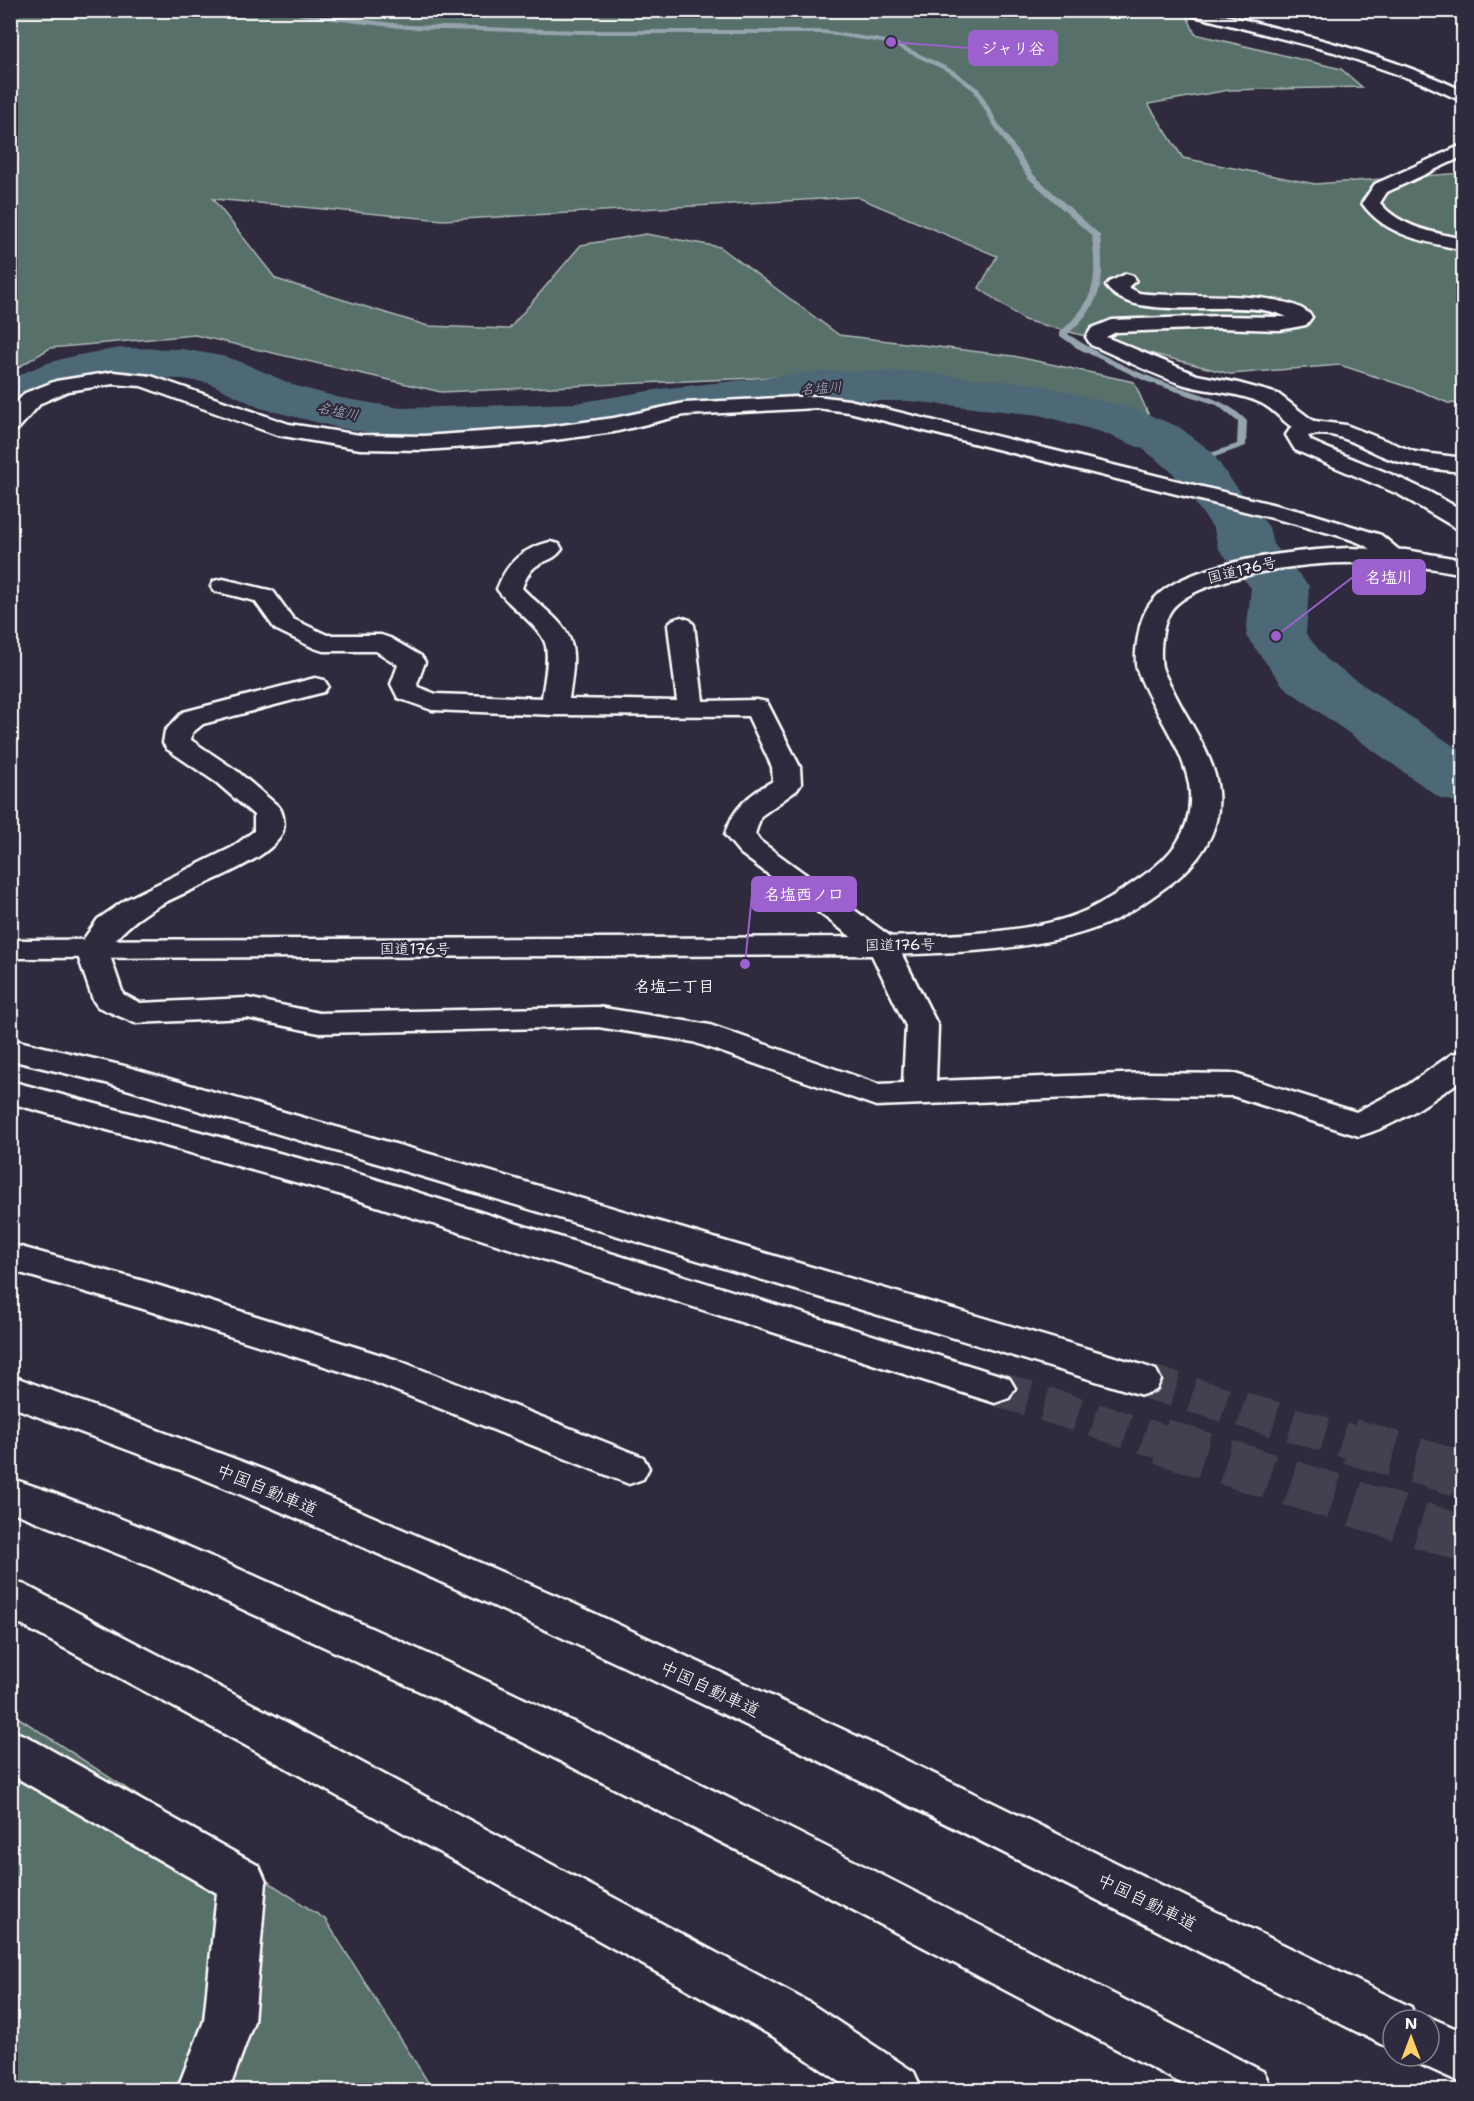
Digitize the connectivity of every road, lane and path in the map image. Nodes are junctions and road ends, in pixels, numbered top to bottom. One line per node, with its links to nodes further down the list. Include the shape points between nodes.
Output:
1 (1188, 10): 2 (main road, via 1388,64)
2 (1462, 95)
3 (1464, 149): 4 (main road, via 1381,188 1371,203 1391,223)
4 (1464, 244)
5 (1126, 280): 7 (main road, via 1116,286 1120,292 1137,298 1269,305 1293,309 1302,316 1299,321 1280,324 1112,326 1096,337 1191,380 1270,399)
6 (10, 424): 11 (main road, via 33,398 63,385 113,378 144,380 285,430 360,442 424,443 540,435 614,426 684,409 816,402 849,406 1304,519 1373,540)
7 (1308, 428): 8 (main road, via 1330,426 1398,454); 9 (main road, via 1297,435 1303,445 1402,488)
8 (1464, 465)
9 (1464, 523)
10 (550, 549): 16 (main road, via 530,557 516,569 509,589 559,644)
11 (1393, 555): 12 (main road, 国道176号); 18 (main road, 国道176号, via 1290,558 1196,581 1162,604 1152,629 1149,666 1165,707 1200,771 1204,791 1203,819 1196,838 1183,860 1163,877 1094,918 1060,928 987,941)
12 (1464, 567)
13 (223, 586): 16 (main road, via 264,596 284,624 323,643 381,644 412,662 404,684 407,693 432,702)
14 (681, 626): 17 (main road)
15 (315, 686): 20 (main road, via 193,718 179,731 177,743 268,813 268,834 241,854 138,905 110,926)
16 (555, 707): 17 (main road)
17 (691, 709): 18 (main road, via 757,708 786,767 787,783 756,804 742,822 740,836 750,848)
18 (883, 946): 20 (main road, 国道176号); 24 (main road, via 922,1026)
19 (10, 949): 20 (main road, 国道176号)
20 (92, 950): 24 (main road, via 109,1000 135,1013 247,1008 319,1023 598,1017 698,1032 876,1095)
21 (10, 1049): 26 (main road, via 112,1074 449,1172)
22 (1464, 1062): 24 (main road, via 1420,1093 1359,1125 1235,1085 1147,1084)
23 (10, 1092): 27 (main road, via 352,1185)
24 (919, 1093)
25 (10, 1257): 29 (main road, via 383,1370)
26 (1142, 1380)
27 (995, 1388)
28 (10, 1390): 33 (main road, 中国自動車道, via 252,1482 543,1610 884,1771)
29 (628, 1468)
30 (10, 1494): 38 (main road, via 166,1555 457,1687 821,1868)
31 (10, 1598): 37 (main road, via 792,2020)
32 (10, 1750): 36 (main road, via 242,1882 229,2021)
33 (1381, 2018)
34 (1441, 2048): 35 (main road)
35 (1464, 2059)
36 (203, 2091)
37 (896, 2091)
38 (1246, 2091)

